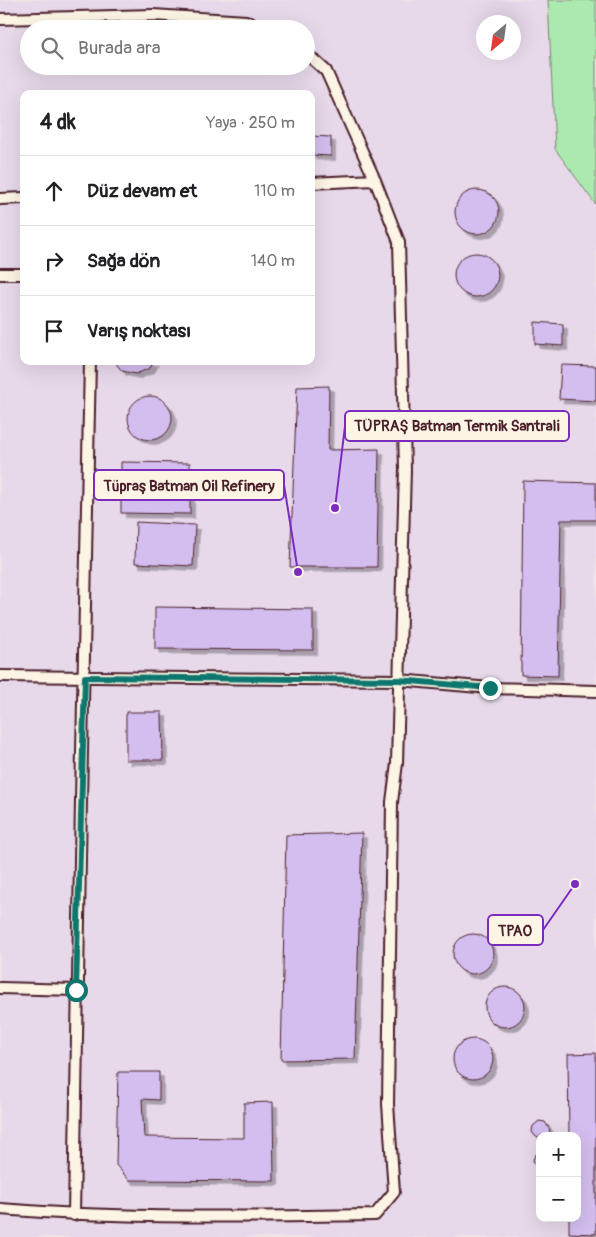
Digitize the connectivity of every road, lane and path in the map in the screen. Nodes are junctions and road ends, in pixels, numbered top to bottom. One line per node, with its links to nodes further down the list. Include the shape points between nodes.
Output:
1 (0, 19): 2 (lane, via 153,15)
2 (230, 20)
3 (315, 61): 4 (lane, via 326,71)
4 (375, 180): 5 (lane); 13 (lane, via 399,242 405,470)
5 (315, 183)
6 (20, 198): 7 (lane)
7 (0, 199)
8 (0, 274): 9 (lane)
9 (20, 274)
10 (90, 365): 12 (lane)
11 (0, 676): 12 (lane)
12 (85, 677): 13 (lane); 16 (lane)
13 (399, 680): 14 (lane, via 490,688); 18 (lane, via 397,763 392,802 388,1104 394,1192 375,1215)
14 (596, 691)
15 (0, 988): 16 (lane)
16 (76, 990): 18 (lane)
17 (0, 1209): 18 (lane)
18 (74, 1215)

